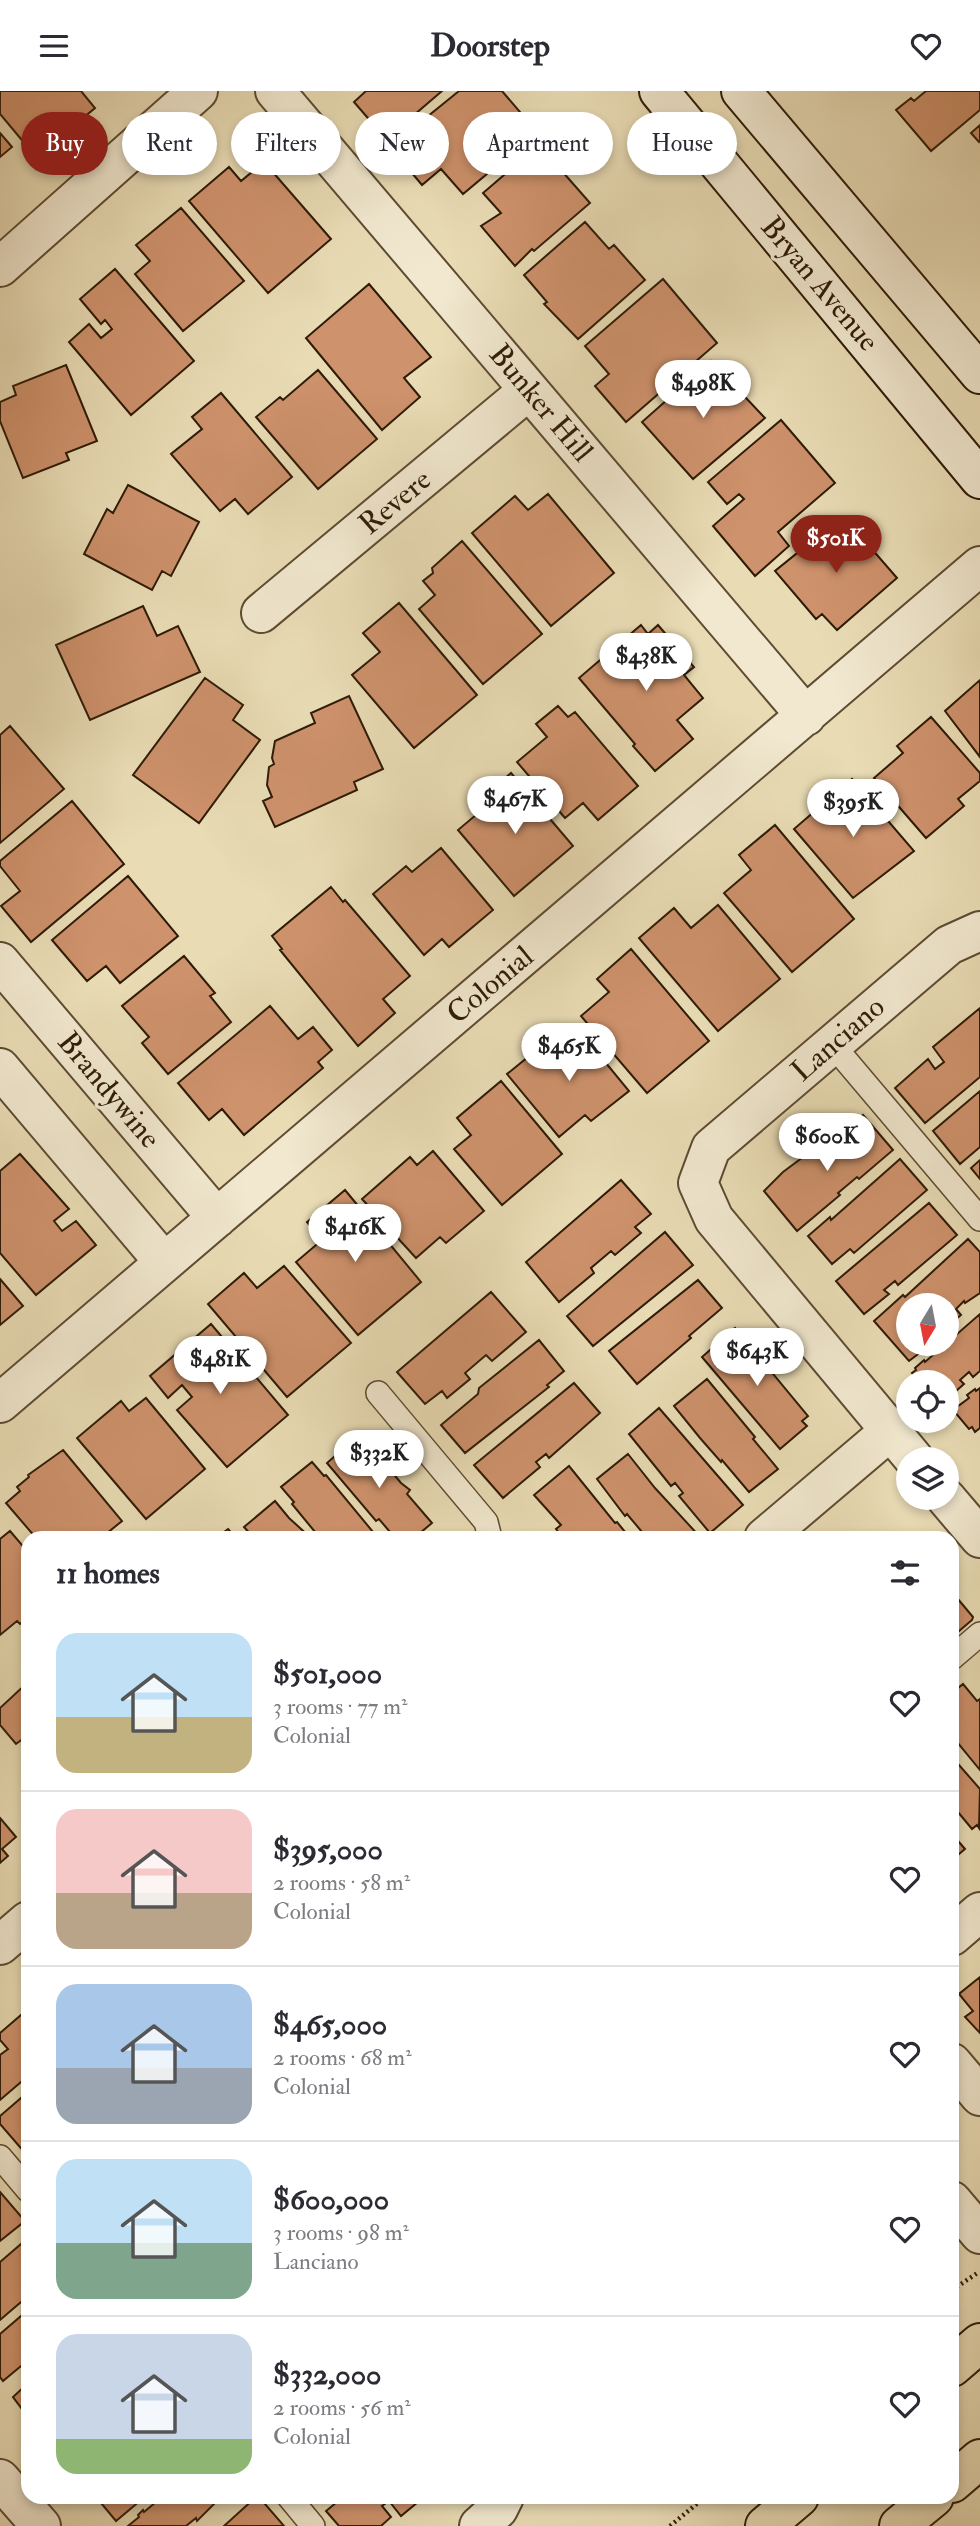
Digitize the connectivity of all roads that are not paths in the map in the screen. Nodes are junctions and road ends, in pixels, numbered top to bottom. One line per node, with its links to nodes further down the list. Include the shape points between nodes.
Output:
1 (198, 91): 5 (street)
2 (275, 91): 7 (street, Bunker Hill)
3 (659, 91): 8 (street, Bryan Avenue)
4 (741, 91): 6 (street)
5 (0, 267)
6 (980, 374)
7 (529, 390): 10 (street, Revere); 11 (street, Bunker Hill)
8 (980, 479)
9 (980, 566): 11 (street, Colonial)
10 (261, 613)
11 (806, 716): 16 (street, Colonial)
12 (980, 932): 14 (street, Lanciano, via 948,945)
13 (0, 962): 16 (street, Brandywine)
14 (832, 1044): 17 (lane); 21 (street, Lanciano, via 711,1148 698,1183 713,1219)
15 (0, 1068): 18 (street)
16 (217, 1218): 18 (street, Colonial)
17 (980, 1219)
18 (164, 1262): 20 (street, Colonial)
19 (378, 1393): 23 (lane, via 486,1521)
20 (0, 1403)
21 (902, 1445): 24 (street)
22 (956, 1510): 25 (street)
23 (488, 1531)
24 (774, 1531)
25 (980, 1538)
26 (980, 1634): 27 (lane)
27 (959, 1652)
28 (980, 1912): 30 (street)
29 (21, 1927): 31 (street)
30 (959, 1930)
31 (0, 1945)
32 (959, 2071): 33 (street)
33 (980, 2096)
34 (0, 2157): 35 (lane)
35 (21, 2182)
36 (959, 2208): 37 (street)
37 (980, 2234)
38 (980, 2343): 39 (main road)
39 (959, 2361)
40 (980, 2459): 41 (main road)
41 (959, 2477)
42 (0, 2479): 43 (street)
43 (21, 2503)
44 (22, 2504): 49 (street)
45 (295, 2504): 50 (lane)
46 (500, 2504): 51 (street)
47 (791, 2504): 52 (main road)
48 (926, 2504): 53 (main road)
49 (41, 2526)
50 (313, 2526)
51 (478, 2526)
52 (765, 2526)
53 (899, 2526)

